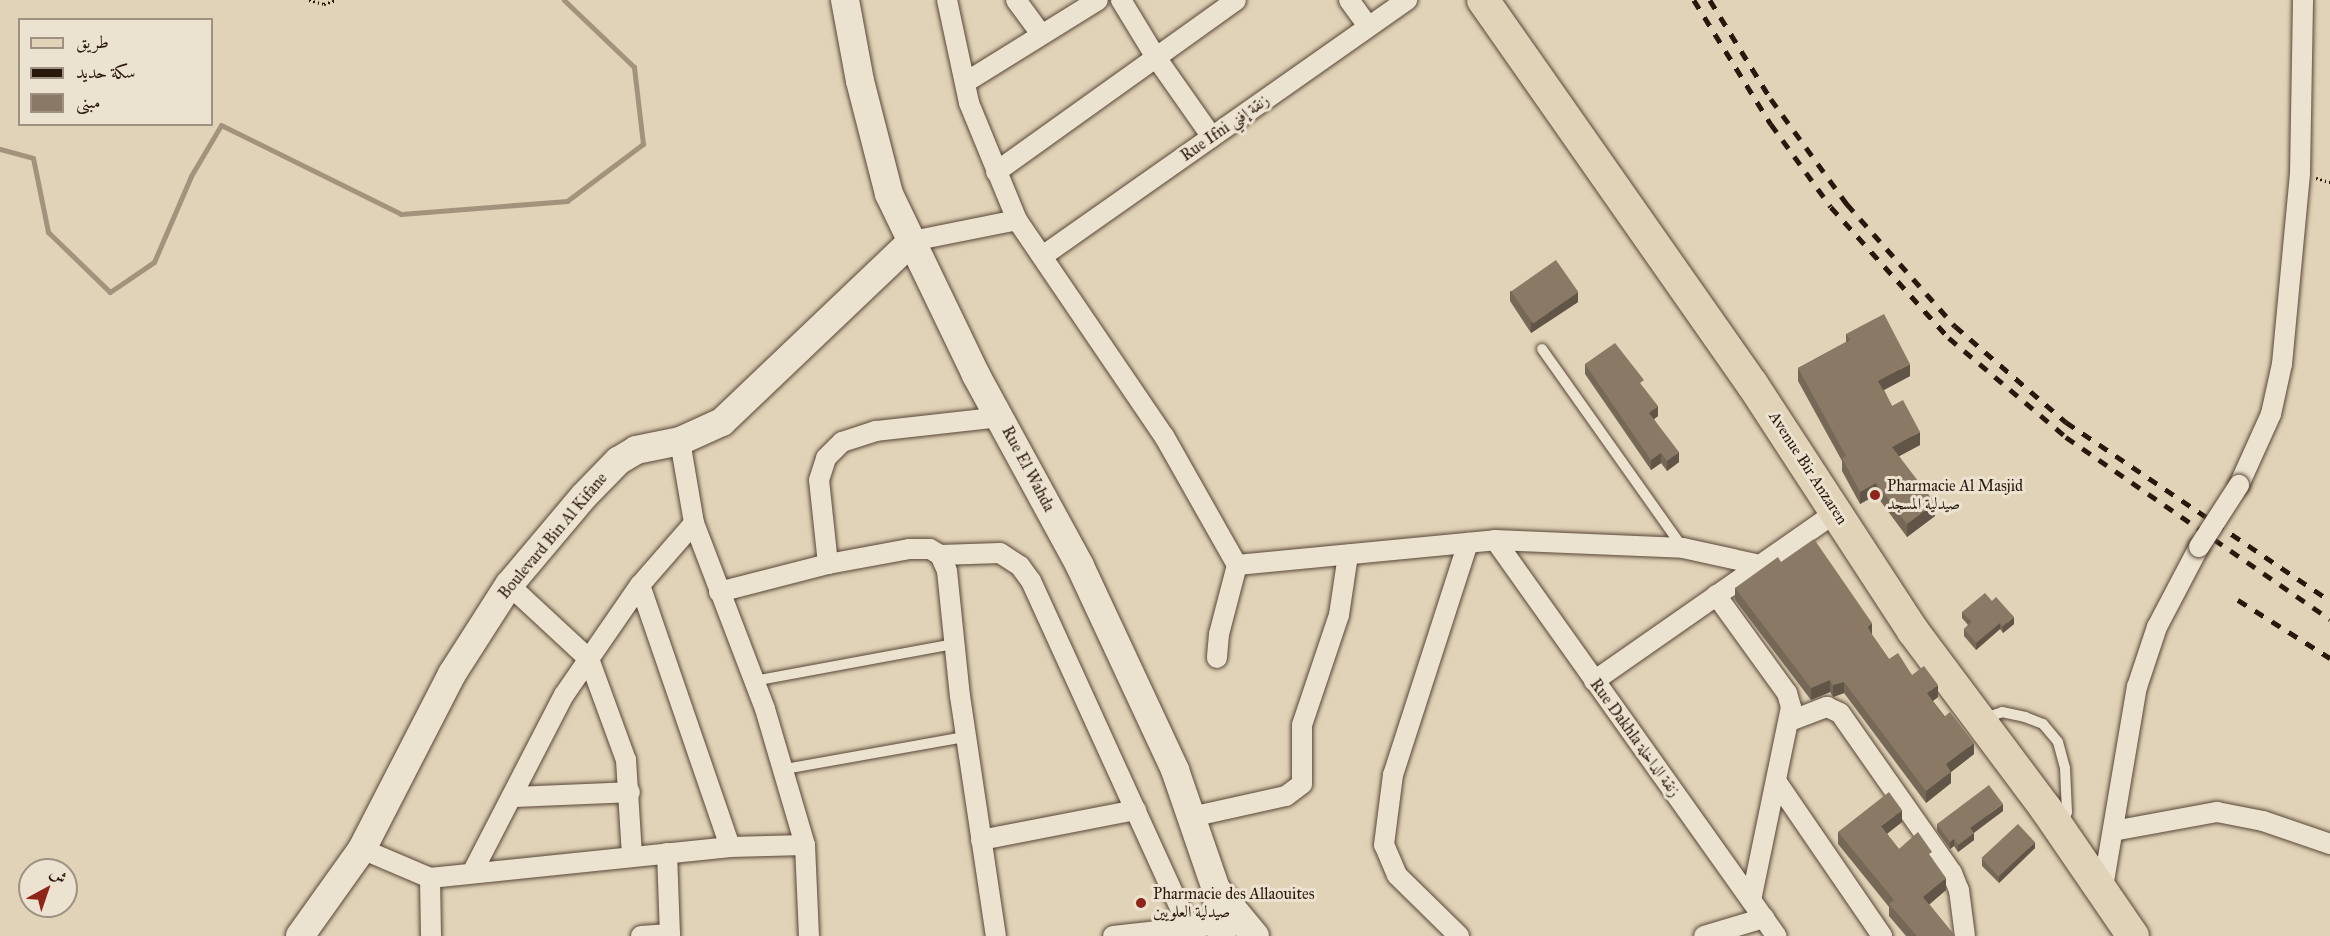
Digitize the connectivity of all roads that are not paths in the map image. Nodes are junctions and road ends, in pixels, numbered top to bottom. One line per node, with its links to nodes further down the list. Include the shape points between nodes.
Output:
1 (845, 0): 18 (street, Rue El Wahda, via 876,152 889,195)
2 (947, 0): 14 (street)
3 (1016, 0): 12 (street)
4 (1098, 0): 12 (street)
5 (1121, 0): 13 (street)
6 (1236, 0): 13 (street)
7 (1349, 0): 11 (street)
8 (1407, 0): 11 (street, Rue Ifni زنقة إفني)
9 (1483, 0): 23 (main road, Avenue Bir Anzaren, via 1752,384)
10 (2303, 0): 52 (street, bridge, via 2299,185 2282,364 2271,414 2238,485 2199,547 2157,627 2137,687)
11 (1368, 27): 15 (street, Rue Ifni زنقة إفني)
12 (1041, 34): 14 (street)
13 (1155, 56): 15 (street); 16 (street)
14 (966, 82): 16 (street)
15 (1212, 137): 19 (street, Rue Ifni زنقة إفني)
16 (996, 172): 17 (street)
17 (1017, 220): 18 (street); 19 (street)
18 (912, 241): 21 (street, Rue El Wahda); 22 (street, Boulevard Bin Al Kifane, via 722,423)
19 (1044, 255): 31 (street, via 1067,298 1164,436)
20 (1542, 349): 27 (lane)
21 (1001, 417): 30 (street, via 896,428 842,442 826,458 819,480); 50 (street, Rue El Wahda, via 1080,566 1175,770)
22 (680, 441): 24 (street); 33 (street, Boulevard Bin Al Kifane, via 636,450 618,461)
23 (1836, 512): 32 (street); 42 (main road, Avenue Bir Anzaren, via 1913,631)
24 (694, 523): 34 (street); 35 (street)
25 (1495, 540): 26 (street); 27 (street); 41 (street, Rue Dakhla زنقة الداخلة)
26 (1468, 543): 29 (street); 76 (street, via 1393,775 1384,845 1397,874)
27 (1683, 548): 32 (street)
28 (940, 555): 30 (street, via 923,548); 37 (street, via 947,571); 49 (street, via 1000,552 1020,566)
29 (1348, 555): 31 (street); 50 (street, via 1339,615 1302,725 1302,784 1286,796)
30 (828, 564): 35 (street)
31 (1237, 565): 38 (street, via 1219,634)
32 (1760, 565): 36 (street)
33 (509, 585): 39 (street); 57 (street, Boulevard Bin Al Kifane, via 452,674)
34 (640, 585): 39 (street); 56 (street)
35 (719, 592): 40 (street)
36 (1716, 596): 41 (street); 43 (street, via 1787,693)
37 (954, 644): 40 (lane); 44 (street)
38 (1217, 658)
39 (589, 659): 47 (street, via 626,760); 48 (street, via 564,695)
40 (754, 681): 45 (street)
41 (1594, 681): 64 (street, Rue Dakhla زنقة الداخلة)
42 (1979, 720): 51 (main road, Avenue Bir Anzaren); 51 (lane, via 2002,712 2025,717 2043,724 2058,742 2065,768 2067,812)
43 (1790, 721): 46 (street); 80 (street, via 1827,707 1840,713 1952,873 1959,890)
44 (965, 737): 45 (lane); 53 (street)
45 (785, 768): 55 (street)
46 (1776, 781): 64 (street); 79 (street)
47 (630, 792): 48 (street); 59 (street)
48 (512, 797): 60 (street)
49 (1136, 810): 53 (street); 66 (street)
50 (1191, 817): 62 (street, Rue El Wahda)
51 (2059, 830): 63 (main road, Avenue Bir Anzaren)
52 (2113, 831): 54 (street, via 2217,813 2263,821); 63 (street)
53 (981, 840): 73 (street)
54 (2330, 844)
55 (805, 845): 56 (street); 72 (street)
56 (730, 847): 58 (street)
57 (362, 849): 61 (street); 69 (street, Boulevard Bin Al Kifane)
58 (667, 853): 59 (street); 68 (street)
59 (632, 856): 60 (street)
60 (472, 873): 61 (street)
61 (430, 878): 70 (street)
62 (1216, 889): 67 (street, Rue El Wahda); 75 (street)
63 (2102, 893): 81 (main road, Avenue Bir Anzaren)
64 (1751, 900): 65 (street, Rue Dakhla زنقة الداخلة)
65 (1764, 918): 77 (street); 78 (street, Rue Dakhla زنقة الداخلة)
66 (1189, 927): 67 (street); 74 (street)
67 (1221, 930)
68 (670, 935): 71 (street)
69 (300, 936)
70 (431, 936)
71 (640, 936)
72 (808, 936)
73 (996, 936)
74 (1113, 936)
75 (1255, 936)
76 (1459, 936)
77 (1704, 936)
78 (1776, 936)
79 (1882, 936)
80 (1965, 936)
81 (2133, 936)

